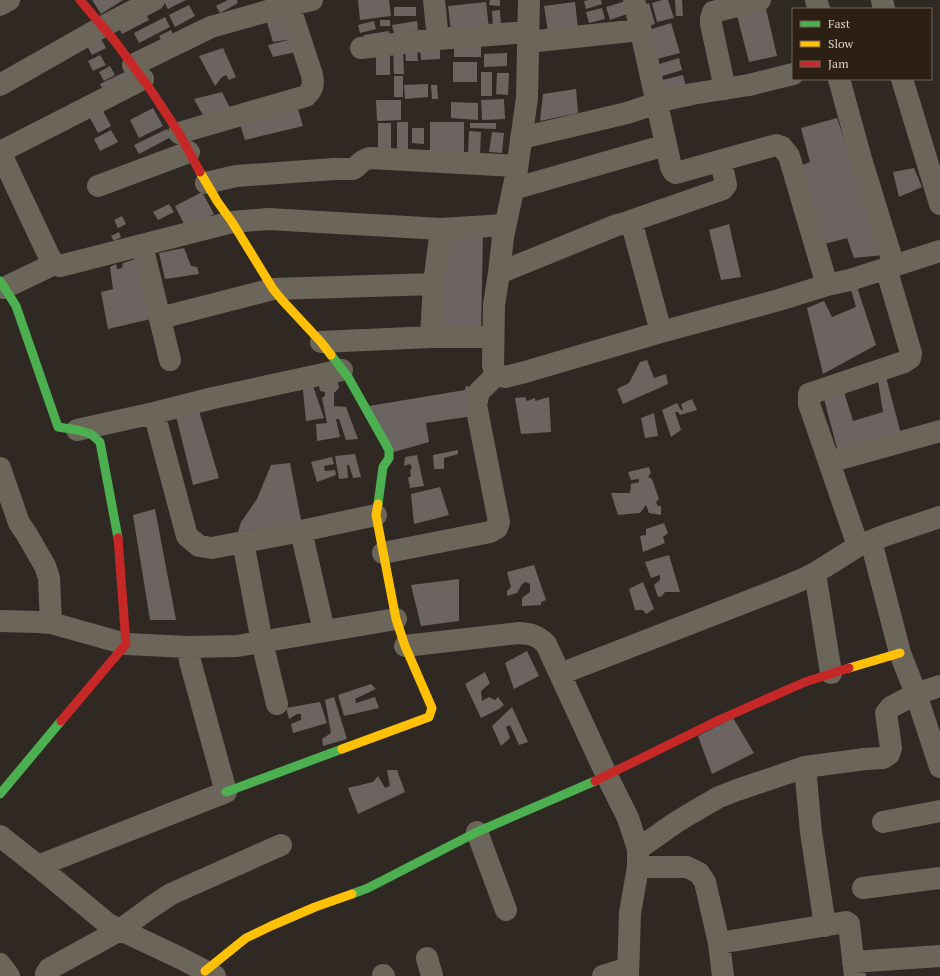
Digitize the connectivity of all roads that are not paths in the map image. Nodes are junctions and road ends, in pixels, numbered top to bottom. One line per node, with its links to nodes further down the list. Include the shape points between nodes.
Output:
1 (9, 0): 10 (street)
2 (80, 0): 11 (street)
3 (154, 0): 11 (street)
4 (312, 0): 9 (street)
5 (434, 0): 14 (street)
6 (529, 0): 13 (street)
7 (634, 0): 12 (street)
8 (760, 0): 21 (street, via 713,12 711,24)
9 (289, 4): 16 (street, via 212,27); 24 (street, via 312,75 311,91 306,96)
10 (0, 5)
11 (102, 27): 16 (street); 20 (street)
12 (640, 30): 13 (street); 22 (street)
13 (528, 37): 14 (street); 23 (street, via 527,98)
14 (438, 39): 15 (street)
15 (362, 48)
16 (138, 72): 24 (street); 26 (street)
17 (792, 74): 21 (street)
18 (838, 80): 41 (street)
19 (902, 80): 27 (street)
20 (0, 85)
21 (725, 89): 22 (street)
22 (657, 103): 23 (street, via 627,113); 25 (street)
23 (521, 138): 29 (street)
24 (184, 142): 30 (street); 31 (street)
25 (666, 145): 28 (street, via 671,167 676,173); 32 (street)
26 (0, 152): 40 (street)
27 (932, 152): 33 (street)
28 (721, 161): 35 (street, via 726,185 723,189); 45 (street, via 776,145 786,152)
29 (517, 166): 30 (street, via 370,158 361,161 352,169 236,176); 32 (street)
30 (206, 183): 34 (street)
31 (98, 186)
32 (513, 189): 36 (street)
33 (940, 204)
34 (232, 222): 37 (street, via 268,219); 38 (street); 46 (street)
35 (628, 222): 42 (street); 48 (street, via 632,224)
36 (505, 225): 37 (street); 42 (street)
37 (441, 228): 44 (street)
38 (142, 245): 40 (street, via 60,266); 47 (street)
39 (940, 251): 41 (street)
40 (54, 264): 43 (street)
41 (890, 267): 45 (street); 58 (street, via 911,353 910,358 809,394 809,404)
42 (499, 273): 50 (street)
43 (2, 284): 56 (street, via 16,306 58,427)
44 (434, 284): 46 (street); 49 (street)
45 (827, 285): 48 (street)
46 (273, 289): 47 (street); 51 (street)
47 (160, 318): 52 (street)
48 (661, 332): 54 (street, via 518,374 505,377)
49 (431, 337): 50 (street); 51 (street)
50 (493, 337): 54 (street, via 492,365)
51 (321, 342): 53 (street)
52 (170, 360)
53 (342, 370): 55 (street); 60 (street, via 389,450 389,458 383,467)
54 (496, 375): 65 (street, via 480,392 476,405 499,522 497,528 490,532)
55 (154, 413): 56 (street); 63 (street, via 187,536 199,546 212,548)
56 (77, 430): 72 (street, via 91,434 100,442 118,533)
57 (940, 431): 58 (street)
58 (829, 462): 64 (street)
59 (0, 468): 69 (street, via 19,523 49,578)
60 (376, 515): 62 (street); 65 (street)
61 (940, 517): 64 (street)
62 (301, 531): 63 (street); 70 (street)
63 (244, 542): 71 (street)
64 (865, 544): 66 (street); 75 (street)
65 (384, 553): 67 (street)
66 (815, 573): 76 (street); 77 (street)
67 (396, 619): 70 (street); 73 (street)
68 (0, 621): 69 (street)
69 (51, 623): 72 (street)
70 (324, 631): 71 (street)
71 (262, 642): 74 (street); 80 (street)
72 (126, 644): 74 (street); 85 (street)
73 (405, 646): 77 (street, via 519,633 531,634 541,638 546,644); 84 (street, via 432,708 429,717)
74 (188, 648): 84 (street)
75 (900, 653): 76 (street); 79 (street)
76 (831, 673): 83 (street, via 719,720)
77 (560, 674): 83 (street)
78 (940, 686): 79 (street)
79 (916, 694): 81 (street, via 891,707 886,713 891,748 889,754 883,758); 82 (street)
80 (277, 704)
81 (805, 767): 91 (street, via 719,797 674,823); 96 (street, via 811,832)
82 (940, 767)
83 (608, 776): 88 (street); 91 (street, via 628,818)
84 (226, 792): 92 (street)
85 (0, 794)
86 (940, 811): 87 (street)
87 (883, 822)
88 (477, 832): 95 (street); 103 (street, via 368,888 246,938)
89 (0, 836): 92 (street)
90 (281, 845): 97 (street, via 171,894)
91 (638, 858): 98 (street, via 687,867 699,873 705,882); 102 (street, via 630,913)
92 (38, 866): 97 (street, via 108,924)
93 (940, 878): 94 (street)
94 (863, 888)
95 (506, 910)
96 (825, 926): 98 (street); 101 (street, via 846,922 849,924)
97 (120, 930): 103 (street); 105 (street, via 49,969)
98 (719, 943): 107 (street)
99 (940, 956): 101 (street)
100 (0, 964): 104 (street)
101 (854, 969)
102 (628, 972): 106 (street)
103 (210, 974)
104 (9, 976)
105 (47, 976)
106 (603, 976)
107 (723, 976)

